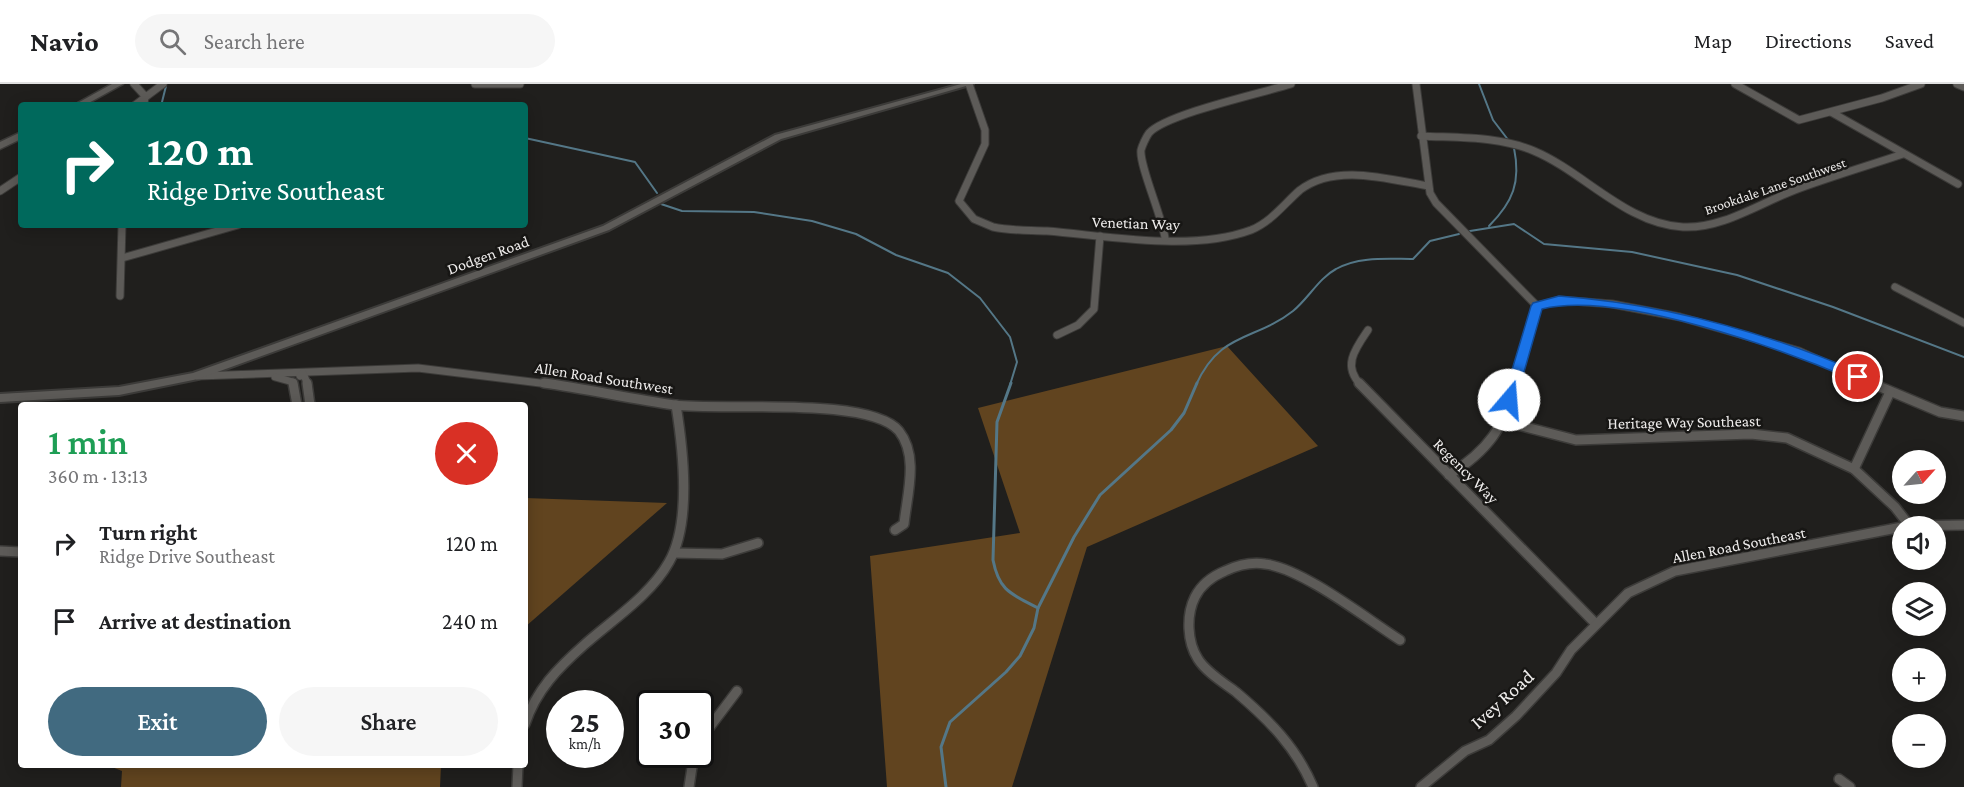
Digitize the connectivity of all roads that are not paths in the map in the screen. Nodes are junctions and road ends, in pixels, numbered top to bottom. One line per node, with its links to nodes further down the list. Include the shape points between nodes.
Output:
1 (119, 84): 14 (main road)
2 (134, 84): 13 (street)
3 (163, 84): 13 (street)
4 (475, 84): 5 (street)
5 (520, 84)
6 (969, 84): 28 (street, Venetian Way, via 986,137 961,195 960,201 969,215 987,226); 39 (street, Dodgen Road, via 778,137 606,228)
7 (1291, 84): 29 (street, via 1175,119 1149,133 1141,149 1142,160)
8 (1416, 84): 18 (street)
9 (1735, 84): 17 (street, via 1792,118 1799,120)
10 (1921, 84): 17 (street)
11 (1957, 84): 12 (street)
12 (1964, 87)
13 (145, 96): 15 (street); 16 (street)
14 (84, 102)
15 (138, 102)
16 (144, 102)
17 (1831, 112): 21 (street)
18 (1421, 136): 21 (street, Brookdale Lane Southwest, via 1508,144 1535,152 1637,212 1682,227 1740,213 1796,189); 24 (street)
19 (18, 137): 20 (main road)
20 (0, 146)
21 (1904, 154): 23 (street)
22 (18, 179): 25 (street)
23 (1958, 184)
24 (1428, 186): 29 (street, Venetian Way, via 1353,175 1327,178 1302,187 1279,212 1252,230 1218,238); 33 (street, via 1436,203)
25 (0, 191)
26 (122, 228): 30 (street)
27 (227, 228): 30 (street)
28 (1100, 236): 29 (street, Venetian Way); 36 (street, via 1094,309 1078,325)
29 (1165, 238)
30 (122, 258): 32 (street)
31 (1895, 287): 34 (street)
32 (120, 296)
33 (1537, 306): 41 (street, via 1559,300 1612,304 1680,317 1799,351); 47 (street)
34 (1964, 323)
35 (1368, 330): 49 (street, Regency Way, via 1351,356 1348,367 1353,377)
36 (1057, 335)
37 (303, 373): 38 (street, Allen Road Southwest); 40 (street); 44 (street, via 308,380); 45 (street, Allen Road Southwest, via 418,368 580,388)
38 (260, 374): 39 (street, Allen Road Southwest); 40 (street)
39 (194, 376): 42 (street, Dodgen Road, via 119,391)
40 (293, 382): 43 (street)
41 (1890, 392): 46 (street, via 1940,412); 48 (street)
42 (0, 398)
43 (297, 402)
44 (310, 402)
45 (676, 405): 54 (street, Allen Road Southwest, via 832,409 881,417 899,431 911,459 904,524); 58 (street, via 682,504)
46 (1964, 416)
47 (1503, 421): 48 (street, Heritage Way Southeast, via 1576,440 1769,435 1808,447); 49 (street, via 1482,452)
48 (1854, 470): 50 (street, Heritage Way Southeast)
49 (1449, 475): 59 (street, Regency Way)
50 (1900, 516)
51 (1946, 525): 52 (street, Allen Road Southeast)
52 (1964, 525)
53 (1892, 529): 59 (street, Allen Road Southeast, via 1675,571 1628,592)
54 (895, 530)
55 (758, 543): 58 (street, via 722,554)
56 (0, 551): 57 (street)
57 (18, 552)
58 (674, 552): 62 (street, via 647,587 556,669 542,687)
59 (1596, 624): 70 (street, Ivey Road, via 1516,716 1489,740 1465,750 1443,766)
60 (1400, 640): 69 (street, via 1276,565 1248,563 1202,585 1191,605 1194,652 1274,725)
61 (737, 691): 63 (street)
62 (528, 717)
63 (714, 721)
64 (518, 768): 67 (street)
65 (692, 768): 68 (street)
66 (1839, 780): 71 (street)
67 (517, 787)
68 (689, 787)
69 (1313, 787)
70 (1421, 787)
71 (1850, 787)

